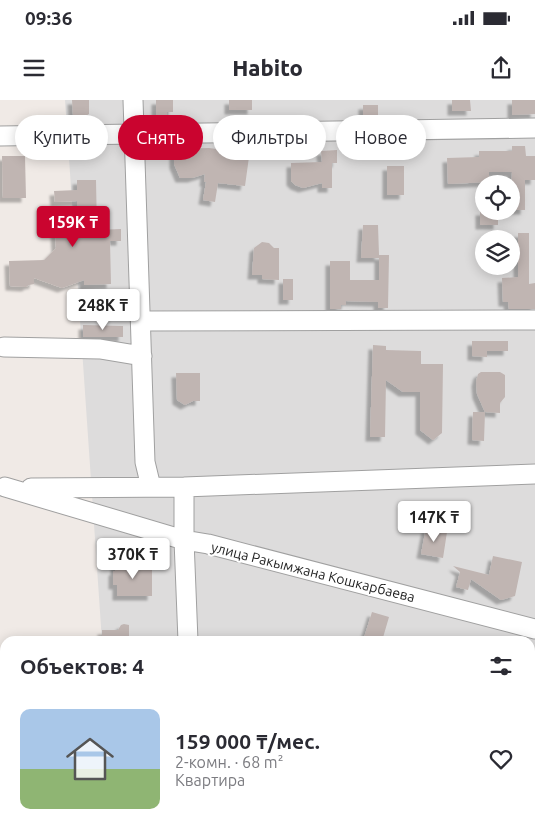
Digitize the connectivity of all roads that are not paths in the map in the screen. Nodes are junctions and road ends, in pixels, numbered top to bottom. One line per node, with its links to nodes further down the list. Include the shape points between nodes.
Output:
1 (133, 100): 2 (street)
2 (134, 115)
3 (535, 128): 4 (street)
4 (203, 133)
5 (118, 134): 6 (street)
6 (0, 136)
7 (136, 160): 9 (street)
8 (535, 320): 9 (street)
9 (141, 321): 11 (street)
10 (4, 347): 11 (street, via 100,348)
11 (142, 356): 14 (street, via 145,462)
12 (535, 474): 15 (street)
13 (3, 487): 14 (street); 16 (street, улица Ракымжана Кошкарбаева)
14 (151, 487): 15 (street)
15 (184, 487): 16 (street)
16 (184, 540): 17 (street, улица Ракымжана Кошкарбаева); 18 (street)
17 (535, 629)
18 (188, 636)

